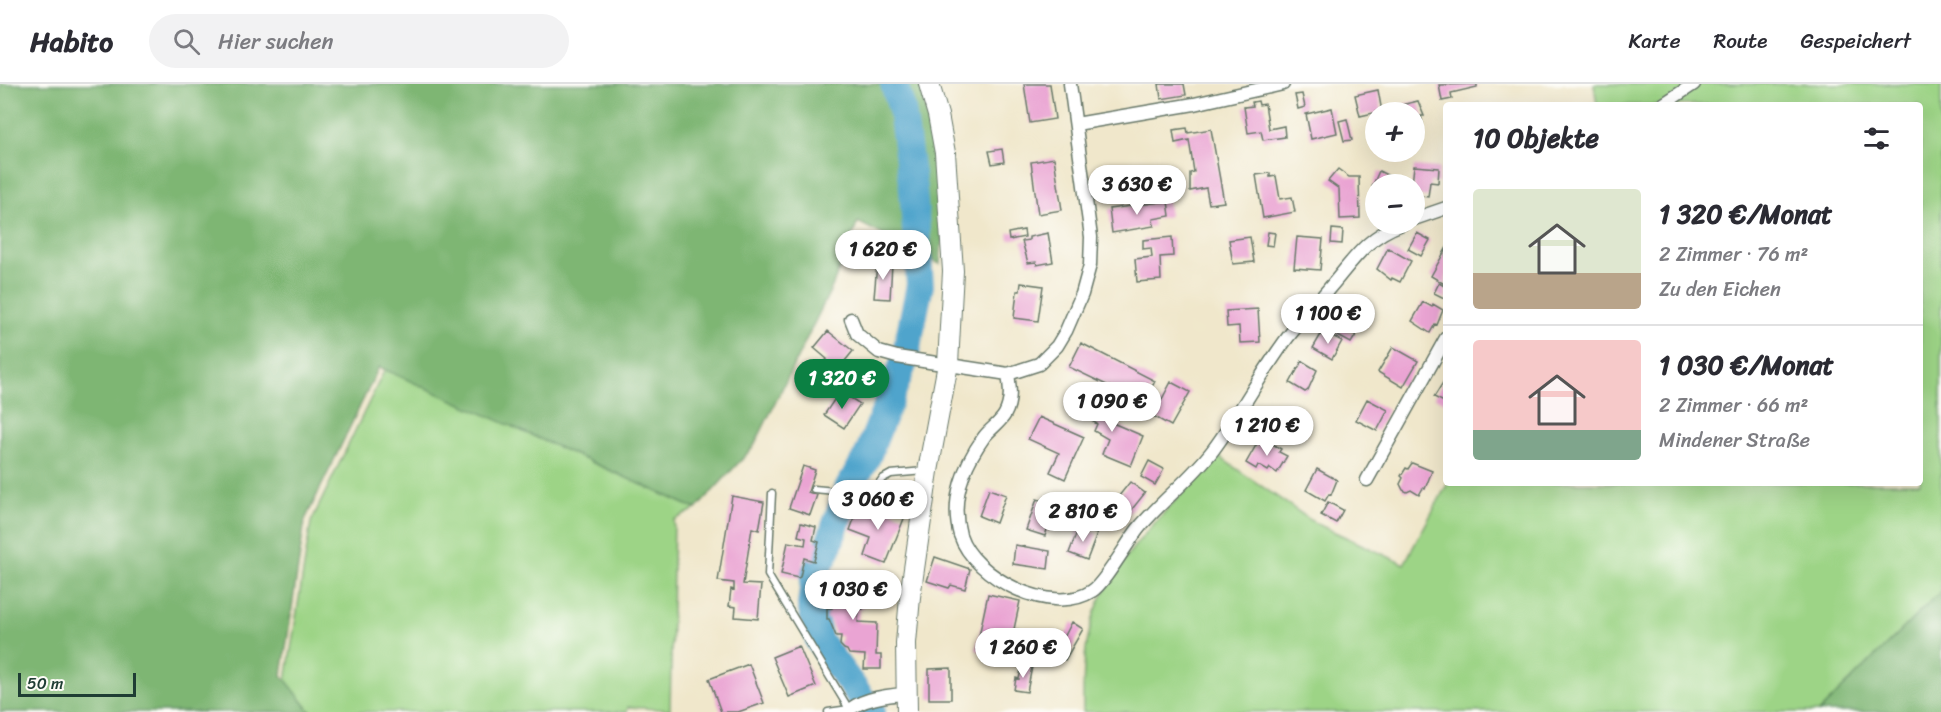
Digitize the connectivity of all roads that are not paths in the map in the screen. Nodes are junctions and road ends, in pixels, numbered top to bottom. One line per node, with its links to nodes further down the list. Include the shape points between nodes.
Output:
1 (929, 84): 12 (main road, via 938,115 949,192 953,271)
2 (1070, 84): 6 (street)
3 (1283, 84): 6 (street)
4 (1694, 84): 5 (street)
5 (1667, 102)
6 (1076, 124): 13 (street, via 1091,237 1090,265 1082,294 1057,346 1039,364)
7 (1443, 209): 8 (street)
8 (1425, 215)
9 (1381, 234): 13 (street, via 1359,252 1288,338 1212,452 1139,528 1094,590 1078,598 1043,598 1016,589 985,569 961,536 957,515 959,486 967,464 1005,414 1011,393)
10 (850, 319): 12 (street, via 857,334 879,351)
11 (1443, 343): 15 (street)
12 (948, 364): 13 (street); 14 (main road)
13 (1008, 374)
14 (928, 471): 16 (lane, via 885,476 872,493); 18 (main road, via 909,609)
15 (1366, 480)
16 (814, 489)
17 (772, 492): 19 (lane, via 768,575)
18 (907, 703): 19 (street, via 880,698)
19 (851, 709): 20 (lane)
20 (828, 712)

